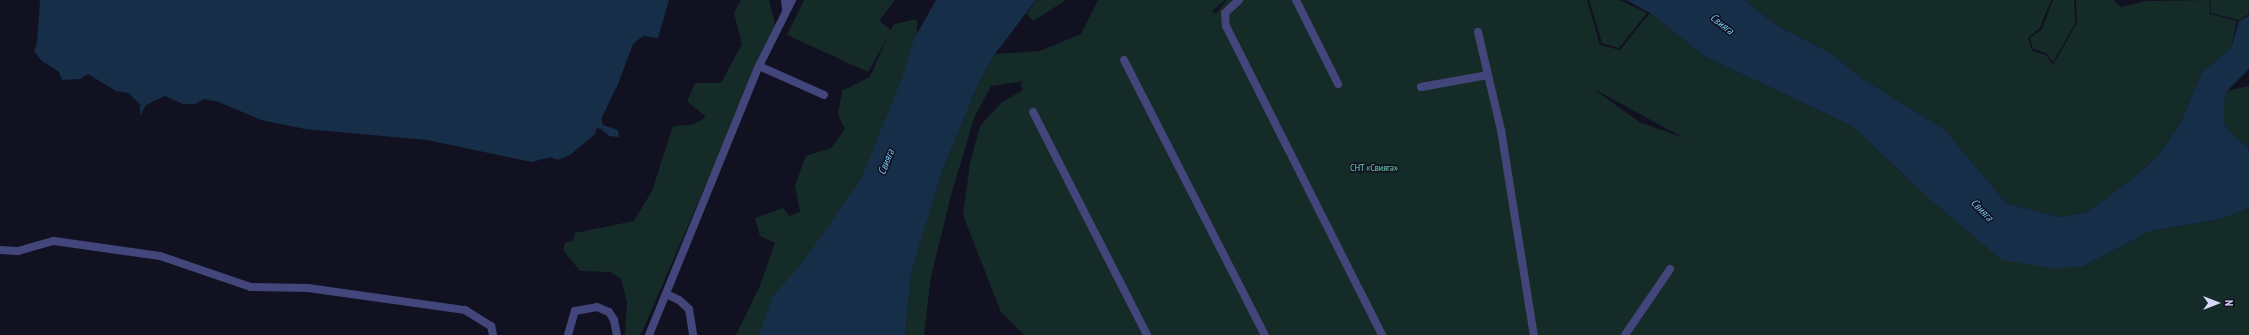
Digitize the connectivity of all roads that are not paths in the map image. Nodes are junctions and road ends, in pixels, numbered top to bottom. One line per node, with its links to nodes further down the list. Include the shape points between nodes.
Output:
1 (785, 0): 5 (street)
2 (792, 0): 5 (street)
3 (1239, 0): 24 (street, via 1226,13 1226,26)
4 (1296, 0): 10 (street)
5 (786, 9): 8 (street)
6 (1478, 32): 9 (street)
7 (1124, 60): 23 (street)
8 (759, 66): 12 (street); 16 (street)
9 (1488, 75): 11 (street); 25 (street, via 1501,130)
10 (1338, 84)
11 (1421, 87)
12 (824, 95)
13 (1033, 112): 22 (street)
14 (0, 250): 17 (street, via 18,251 54,241 160,256 251,287 308,288 465,310 491,326)
15 (1670, 268): 26 (street)
16 (666, 294): 20 (street); 21 (street, via 679,300 689,309)
17 (492, 335)
18 (568, 335): 19 (street, via 575,311 597,307 612,316)
19 (617, 335)
20 (649, 335)
21 (693, 335)
22 (1147, 335)
23 (1265, 335)
24 (1382, 335)
25 (1534, 335)
26 (1625, 335)

